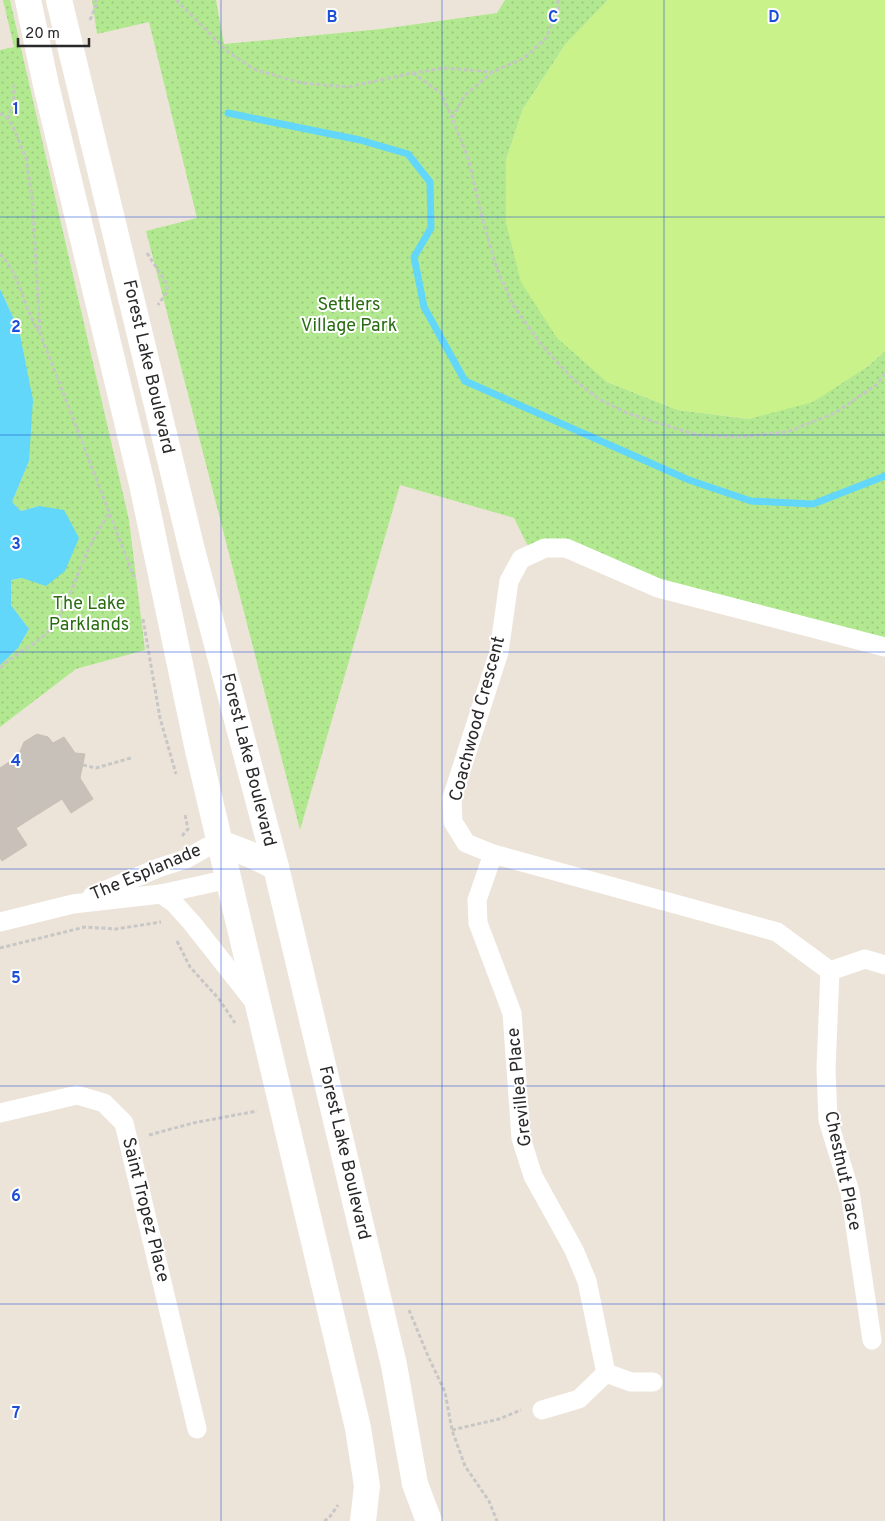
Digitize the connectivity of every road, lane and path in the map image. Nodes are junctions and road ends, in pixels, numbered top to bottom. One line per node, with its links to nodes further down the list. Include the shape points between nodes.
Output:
1 (28, 0): 24 (main road, Forest Lake Boulevard, via 142,484)
2 (59, 0): 23 (main road, Forest Lake Boulevard, via 192,550)
3 (176, 0): 6 (path, via 228,52 256,70 302,83 348,88)
4 (558, 0): 5 (path, via 558,9 546,38 524,58)
5 (492, 72): 6 (path, via 444,68); 9 (path, via 465,95)
6 (413, 73): 9 (path, via 441,93)
7 (14, 85): 10 (path)
8 (0, 113): 10 (path)
9 (452, 118): 13 (path, via 468,158 497,269 513,305 542,346 572,379 599,399 697,435 740,437 786,432 835,413 876,385)
10 (8, 119): 12 (path, via 26,158 32,197)
11 (0, 254): 12 (path, via 19,282 30,317)
12 (40, 333): 14 (path)
13 (885, 374)
14 (110, 512): 15 (path); 18 (path, via 51,628 40,640)
15 (137, 584)
16 (142, 612): 21 (path, via 160,718)
17 (885, 647): 26 (street, Coachwood Crescent, via 658,588 566,548 544,548 521,559 509,581 499,652 452,798 453,822 466,843)
18 (0, 668)
19 (131, 758): 20 (path, via 96,768)
20 (83, 765)
21 (177, 780)
22 (185, 814): 27 (path, via 188,829 181,837)
23 (268, 835): 25 (main road); 28 (main road, Forest Lake Boulevard)
24 (220, 843): 25 (main road); 27 (street, The Esplanade); 29 (main road, Forest Lake Boulevard)
25 (249, 854): 28 (main road); 29 (main road)
26 (493, 854): 36 (street, Coachwood Crescent, via 778,932); 42 (street, Grevillea Place, via 477,900 478,923 512,1013 522,1138 533,1176 574,1250 587,1281)
27 (186, 859): 31 (street, The Esplanade)
28 (276, 867): 48 (main road, Forest Lake Boulevard, via 394,1364 415,1484)
29 (229, 880): 30 (street, The Esplanade); 37 (main road, Forest Lake Boulevard)
30 (161, 894): 31 (street, The Esplanade); 37 (street, via 174,902 192,922)
31 (73, 904): 33 (street, The Esplanade)
32 (164, 921): 34 (path, via 116,930 85,927)
33 (0, 922)
34 (0, 948)
35 (885, 965): 36 (street, via 865,958)
36 (830, 971): 41 (street, Chestnut Place, via 826,1069 828,1120 850,1192)
37 (260, 1009): 47 (main road, Forest Lake Boulevard, via 358,1428 367,1486)
38 (263, 1110): 40 (path, via 193,1123 149,1135)
39 (0, 1113): 45 (street, Saint Tropez Place, via 77,1095 104,1102 124,1123)
40 (148, 1141)
41 (872, 1340)
42 (606, 1373): 43 (street, via 631,1382); 44 (street, via 579,1399)
43 (653, 1382)
44 (542, 1410): 46 (path, via 529,1406 499,1419)
45 (197, 1428)
46 (452, 1430)
47 (363, 1521)
48 (429, 1521)

